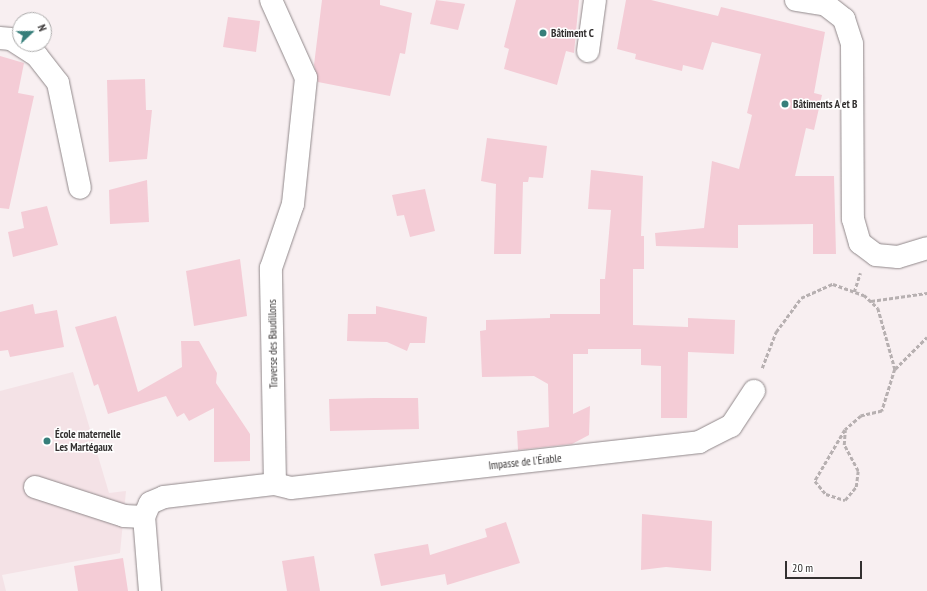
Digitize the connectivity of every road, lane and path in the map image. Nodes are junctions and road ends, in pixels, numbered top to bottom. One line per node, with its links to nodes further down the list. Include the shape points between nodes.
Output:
1 (271, 0): 14 (street, Traverse des Baudillons, via 306,78 293,204 271,268)
2 (595, 0): 5 (street)
3 (796, 0): 7 (street, via 826,5 844,19 852,44 853,219 860,243 876,255 898,257)
4 (0, 38): 6 (street, via 11,39 37,56 58,83)
5 (588, 51)
6 (80, 188)
7 (927, 248)
8 (927, 294): 9 (path)
9 (871, 301): 11 (path, via 878,308); 12 (path, via 864,295 834,284 801,298 776,332)
10 (927, 338): 11 (path)
11 (895, 369): 13 (path, via 882,412 861,416)
12 (754, 391): 14 (street, Impasse de l'Érable, via 731,426 699,442 291,488)
13 (845, 430): 13 (path, via 815,481 826,494 845,500 856,487 858,471 844,445)
14 (275, 484): 16 (street, via 164,497 150,503)
15 (35, 486): 16 (street, via 124,516)
16 (144, 517): 17 (street)
17 (150, 591)

